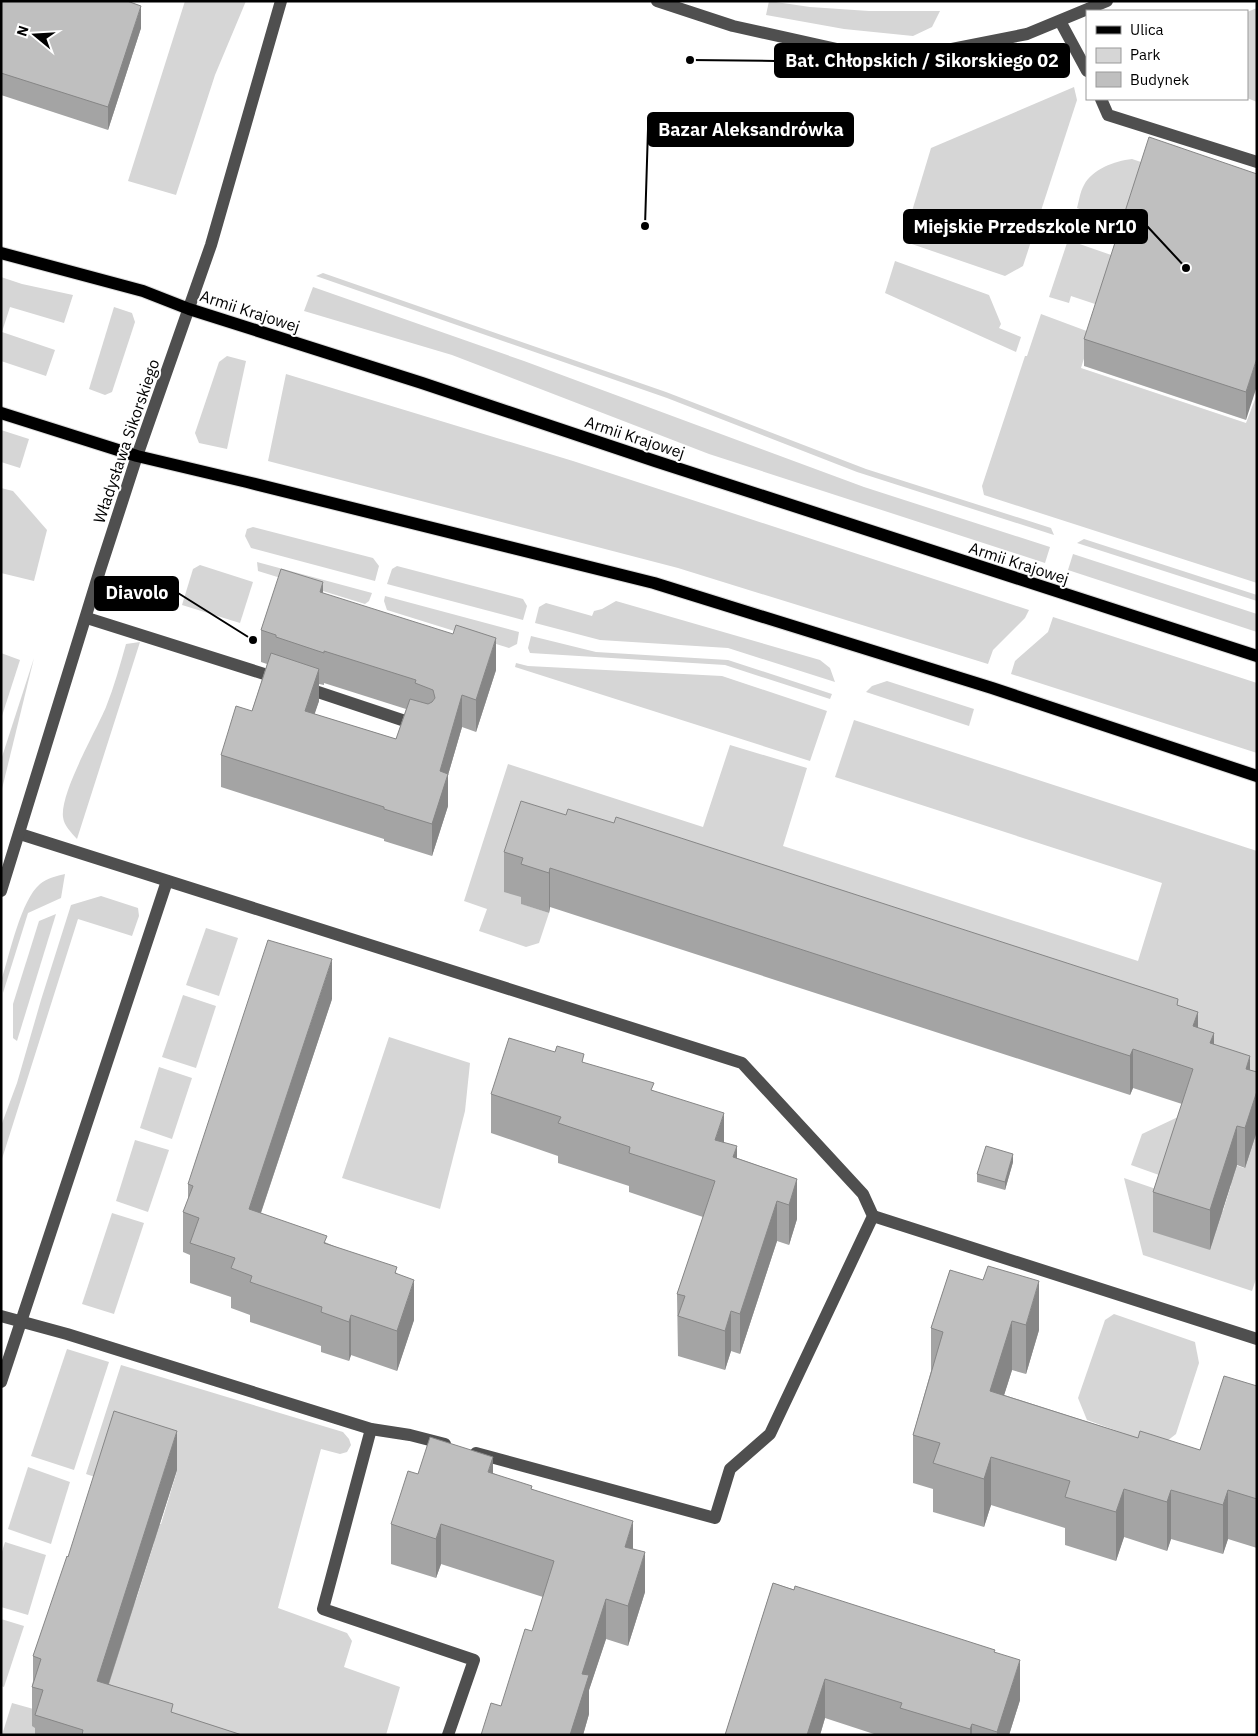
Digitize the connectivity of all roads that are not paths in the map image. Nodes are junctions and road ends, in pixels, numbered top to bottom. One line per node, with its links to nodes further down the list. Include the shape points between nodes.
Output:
1 (281, 1): 9 (street, Władysława Sikorskiego, via 211,245)
2 (656, 1): 4 (street, via 733,26 837,49 952,48 1027,34)
3 (1107, 1): 4 (street)
4 (1060, 21): 5 (street)
5 (1086, 69)
6 (1100, 100): 7 (street, via 1108,115)
7 (1257, 162)
8 (1, 253): 9 (main road, Armii Krajowej, via 113,282)
9 (189, 309): 11 (street, Władysława Sikorskiego); 13 (main road, Armii Krajowej)
10 (1, 413): 11 (main road)
11 (137, 456): 12 (street, Władysława Sikorskiego); 15 (main road, via 654,583 992,688)
12 (87, 618): 14 (street); 16 (street, Władysława Sikorskiego)
13 (1257, 656)
14 (427, 728)
15 (1257, 776)
16 (20, 834): 17 (street); 18 (street, Władysława Sikorskiego)
17 (167, 881): 19 (street, via 742,1063 863,1194); 21 (street)
18 (1, 891)
19 (873, 1216): 22 (street); 24 (street, via 770,1434 730,1469 715,1518 410,1435)
20 (1, 1316): 21 (street)
21 (21, 1321): 23 (street); 24 (street)
22 (1257, 1339)
23 (1, 1382)
24 (371, 1429): 25 (street, via 323,1609 474,1660)
25 (448, 1735)

